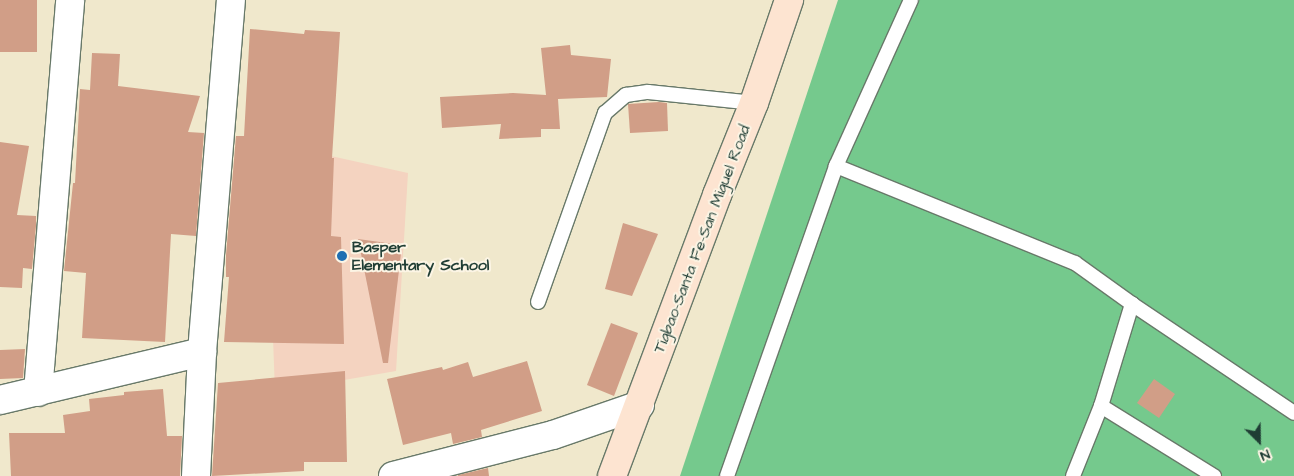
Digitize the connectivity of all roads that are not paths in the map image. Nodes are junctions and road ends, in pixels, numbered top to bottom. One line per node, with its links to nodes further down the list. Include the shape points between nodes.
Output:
1 (70, 0): 10 (street)
2 (231, 0): 9 (street)
3 (789, 0): 5 (main road, Tigbao-Santa Fe-San Miguel Road)
4 (911, 0): 6 (lane)
5 (754, 102): 7 (lane, via 648,92 626,95 605,113); 12 (main road, Tigbao-Santa Fe-San Miguel Road)
6 (836, 166): 8 (lane, via 1075,262); 18 (lane)
7 (538, 302)
8 (1132, 304): 13 (lane); 14 (lane)
9 (202, 352): 10 (street); 15 (street)
10 (38, 392): 11 (street)
11 (0, 400)
12 (640, 405): 16 (street, via 553,435); 17 (main road, Tigbao-Santa Fe-San Miguel Road)
13 (1101, 406): 19 (lane); 20 (lane)
14 (1294, 413)
15 (196, 476)
16 (393, 476)
17 (612, 476)
18 (727, 476)
19 (1073, 476)
20 (1214, 476)

